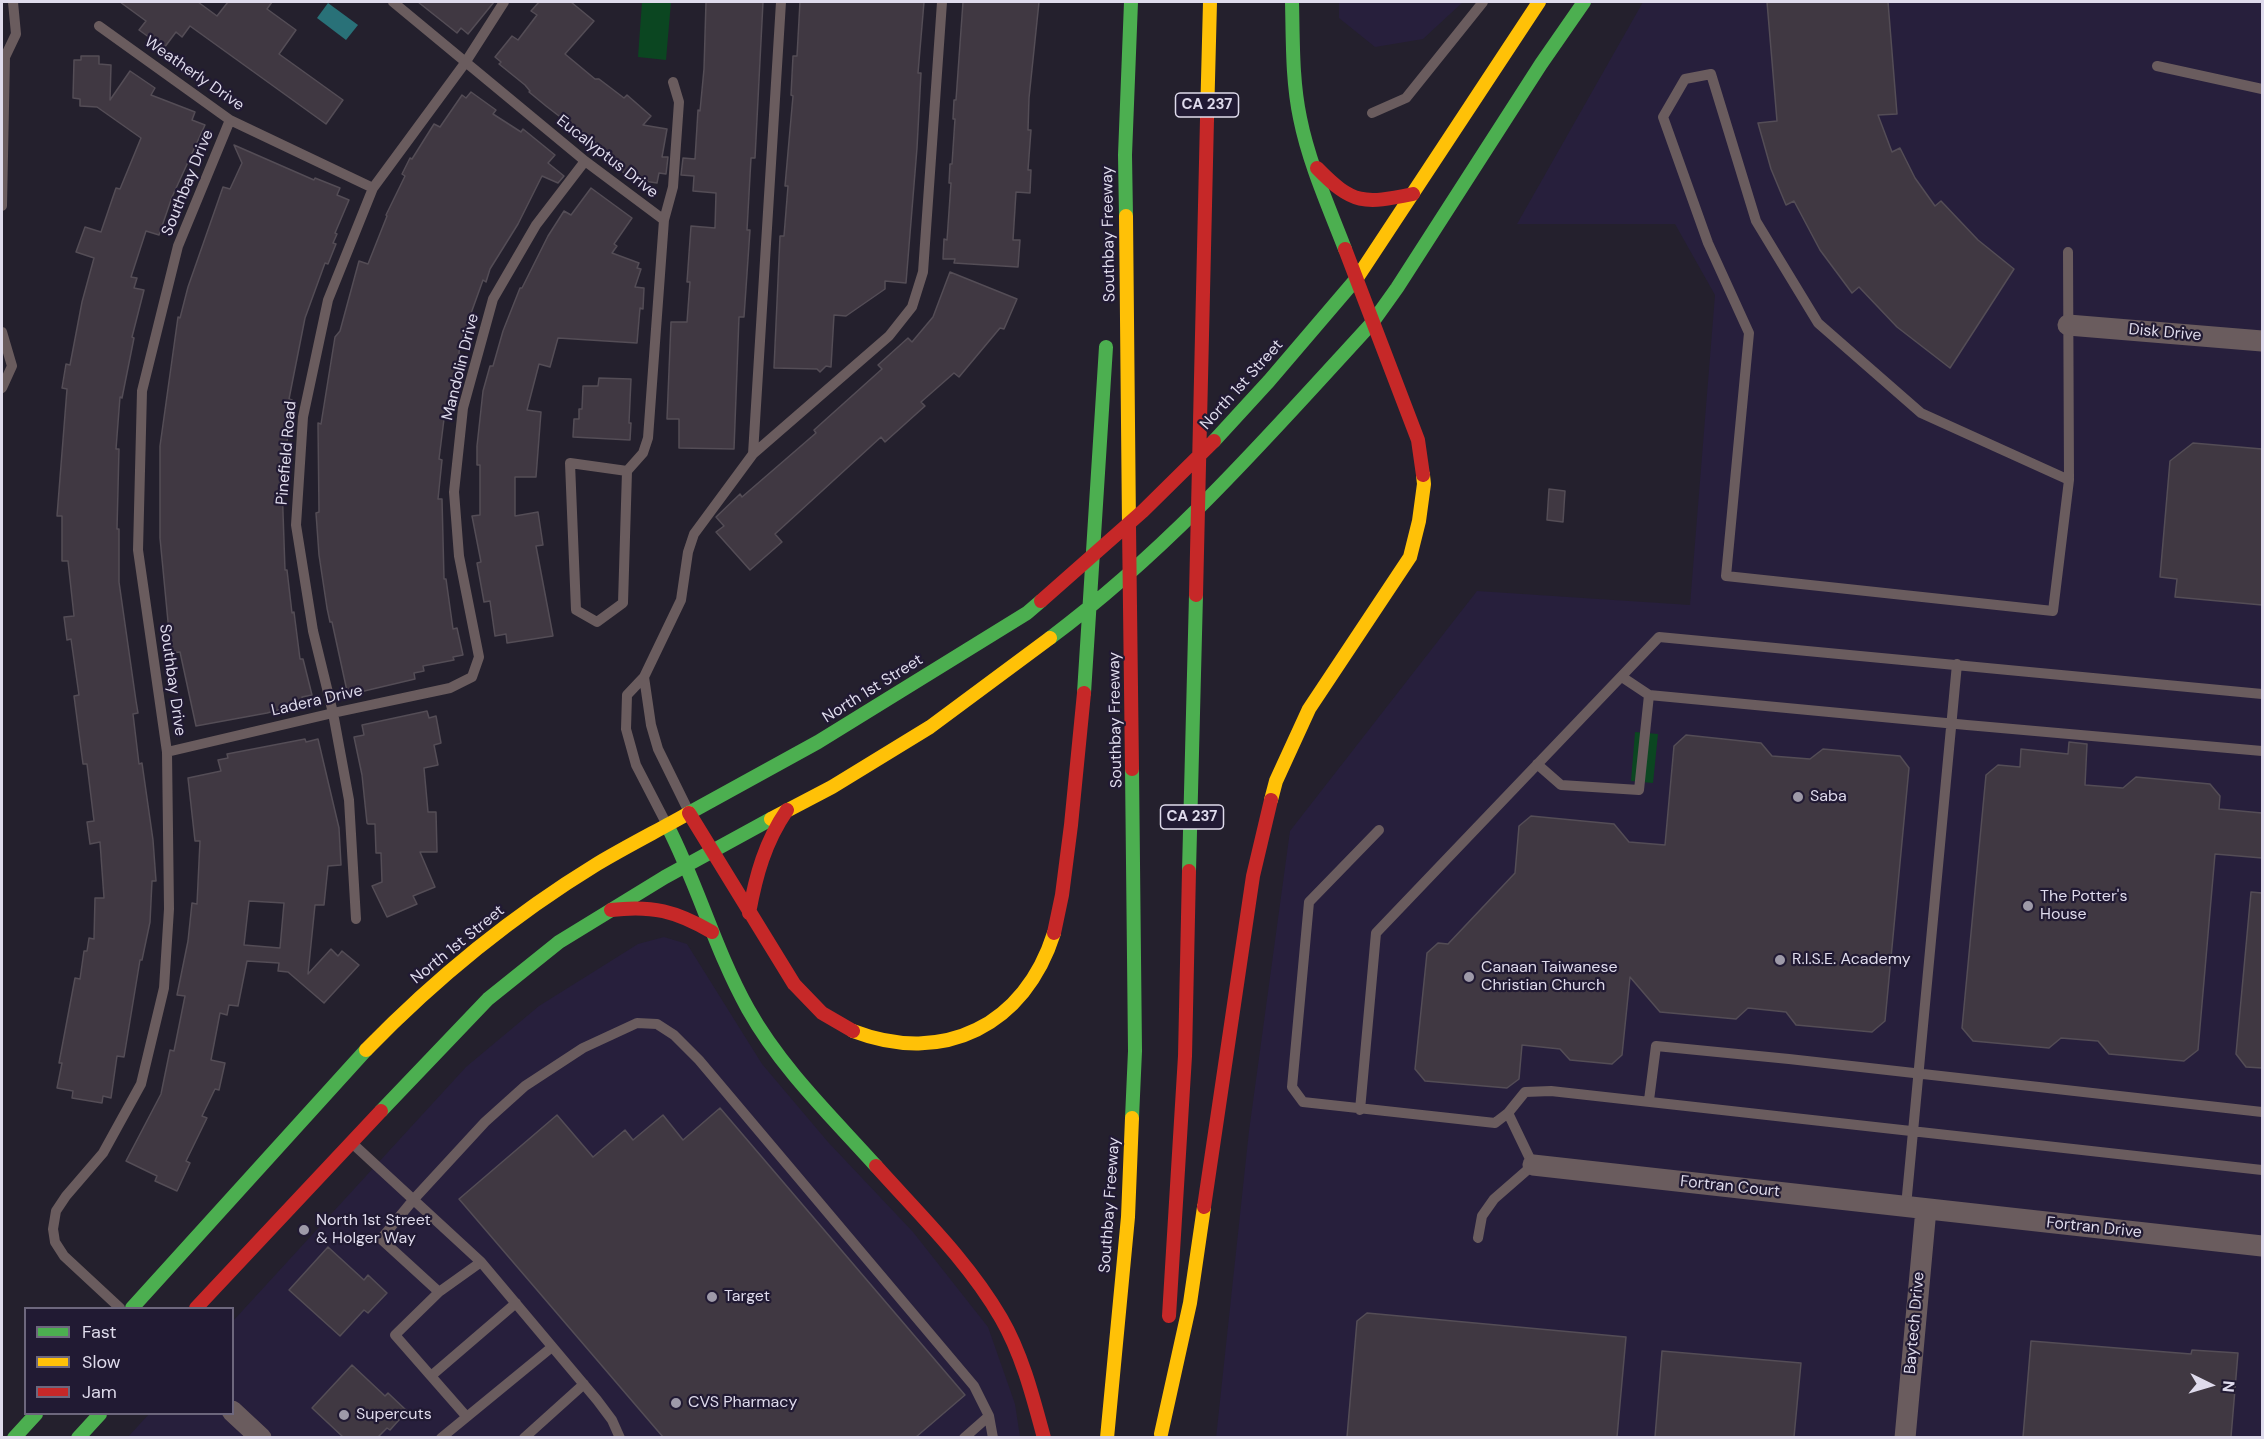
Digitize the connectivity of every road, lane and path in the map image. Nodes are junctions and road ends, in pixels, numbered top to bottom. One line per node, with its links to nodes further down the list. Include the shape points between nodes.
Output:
1 (13, 2): 25 (lane, via 16,34 5,57)
2 (393, 2): 13 (lane, Eucalyptus Drive)
3 (504, 2): 13 (lane, Pinefield Road)
4 (781, 2): 35 (lane)
5 (942, 2): 35 (lane, via 923,272 912,307 889,336)
6 (1131, 2): 19 (main road, Southbay Freeway)
7 (1210, 2): 86 (main road, CA 237, via 1186,1033)
8 (1292, 2): 21 (main road, via 1299,115)
9 (1483, 2): 17 (lane, via 1406,98)
10 (1539, 2): 23 (main road, North 1st Street)
11 (1584, 2): 29 (main road)
12 (99, 26): 18 (lane, Weatherly Drive)
13 (465, 63): 20 (lane, Eucalyptus Drive); 22 (lane, Pinefield Road)
14 (2157, 66): 16 (lane)
15 (673, 82): 26 (lane, via 679,102 673,187)
16 (2262, 88)
17 (1372, 113)
18 (230, 120): 22 (lane, Weatherly Drive); 47 (lane, Southbay Drive, via 178,246 142,391 138,550)
19 (1125, 155): 24 (main road); 96 (main road, Southbay Freeway, via 1135,1051 1128,1217)
20 (585, 160): 26 (lane, Eucalyptus Drive); 39 (lane, Mandolin Drive, via 536,225 493,299 463,408 454,492 459,556 479,657)
21 (1310, 160): 23 (main road, via 1348,197 1376,202); 28 (main road)
22 (373, 188): 44 (lane, Pinefield Road, via 327,300 303,417 296,525 313,631)
23 (1413, 194): 28 (main road, North 1st Street)
24 (1112, 202)
25 (2, 206)
26 (664, 220): 36 (lane, Eucalyptus Drive, via 648,438 643,453)
27 (2068, 252): 30 (lane)
28 (1357, 278): 29 (main road); 50 (main road, North 1st Street, via 1207,448 1027,613 818,742)
29 (1372, 323): 49 (main road, via 1237,470 1089,609 930,727); 86 (main road, via 1418,440 1424,484 1419,521 1410,556 1309,708 1276,781 1253,876 1190,1303)
30 (2068, 325): 33 (street, Disk Drive); 37 (lane)
31 (2, 332): 34 (lane, via 12,366)
32 (1107, 338): 56 (main road, via 1080,758 1053,936 1032,981 1006,1013 984,1028 946,1041 905,1044 864,1036 830,1019 811,1004 795,986)
33 (2262, 341)
34 (2, 388)
35 (753, 453): 41 (lane, via 694,534 681,600)
36 (627, 471): 36 (lane, via 622,603 597,622 576,610 570,463)
37 (2069, 480): 37 (lane, via 2053,611 1726,576 1749,333 1708,243 1663,117 1685,79 1711,74 1756,221 1818,323 1921,412)
38 (1957, 664): 40 (lane, via 1659,637); 42 (lane); 45 (lane)
39 (472, 677): 44 (lane, Ladera Drive, via 450,688)
40 (1622, 677): 43 (lane); 48 (lane)
41 (644, 678): 50 (lane, via 658,749); 51 (lane, via 627,695 626,729 636,765)
42 (2262, 694)
43 (1649, 695): 45 (lane); 48 (lane, via 1639,790 1561,785)
44 (333, 713): 47 (lane, Ladera Drive); 57 (lane, Pinefield Road, via 349,800)
45 (1951, 724): 46 (lane); 59 (lane)
46 (2262, 751)
47 (166, 752): 75 (lane, Southbay Drive, via 169,909 164,988 141,1084 103,1153 56,1211 53,1229 55,1242 64,1256)
48 (1537, 764): 61 (lane, via 1376,933)
49 (787, 810): 53 (main road); 56 (main road, via 762,853)
50 (689, 813): 51 (main road, North 1st Street); 53 (main road)
51 (667, 825): 54 (main road); 76 (main road, North 1st Street, via 597,864 489,938 397,1018)
52 (1379, 830): 61 (lane, via 1309,902 1292,1087 1303,1102)
53 (710, 851): 54 (main road); 56 (main road)
54 (687, 864): 55 (main road); 58 (main road)
55 (612, 910): 58 (main road, via 655,908 685,916); 65 (main road, via 559,942 495,993)
56 (749, 913)
57 (356, 919)
58 (712, 932): 95 (main road, via 749,1011 784,1064 957,1256 1001,1318 1028,1379)
59 (1918, 1074): 60 (lane, via 1656,1046); 62 (lane); 64 (lane)
60 (1649, 1100): 63 (lane, via 1525,1092); 64 (lane)
61 (1360, 1110): 63 (lane, via 1495,1123)
62 (2262, 1112)
63 (1508, 1113): 66 (lane)
64 (1913, 1130): 67 (lane); 69 (lane)
65 (351, 1142): 68 (lane); 77 (main road)
66 (1533, 1165): 69 (street, Fortran Court); 70 (lane, via 1494,1199 1482,1216)
67 (2262, 1170)
68 (414, 1199): 72 (lane); 73 (lane, via 381,1239); 85 (lane, via 485,1122 525,1086 583,1048 637,1023 657,1024 699,1060 975,1386)
69 (1916, 1208): 71 (street, Fortran Drive); 97 (street, Baytech Drive)
70 (1478, 1238)
71 (2262, 1246)
72 (481, 1262): 73 (lane); 74 (lane)
73 (439, 1292): 79 (lane, via 395,1335)
74 (516, 1303): 78 (lane); 79 (lane)
75 (119, 1307)
76 (133, 1307)
77 (197, 1307)
78 (552, 1347): 80 (lane); 84 (lane)
79 (431, 1376): 84 (lane)
80 (584, 1384): 91 (lane); 92 (lane, via 612,1420)
81 (234, 1413): 89 (street)
82 (34, 1415): 87 (main road)
83 (98, 1415): 88 (main road)
84 (466, 1416): 90 (lane)
85 (989, 1416): 93 (lane); 94 (lane)
86 (1161, 1436)
87 (14, 1437)
88 (78, 1437)
89 (261, 1437)
90 (441, 1437)
91 (524, 1437)
92 (618, 1437)
93 (964, 1437)
94 (993, 1437)
95 (1044, 1437)
96 (1107, 1437)
97 (1905, 1437)

